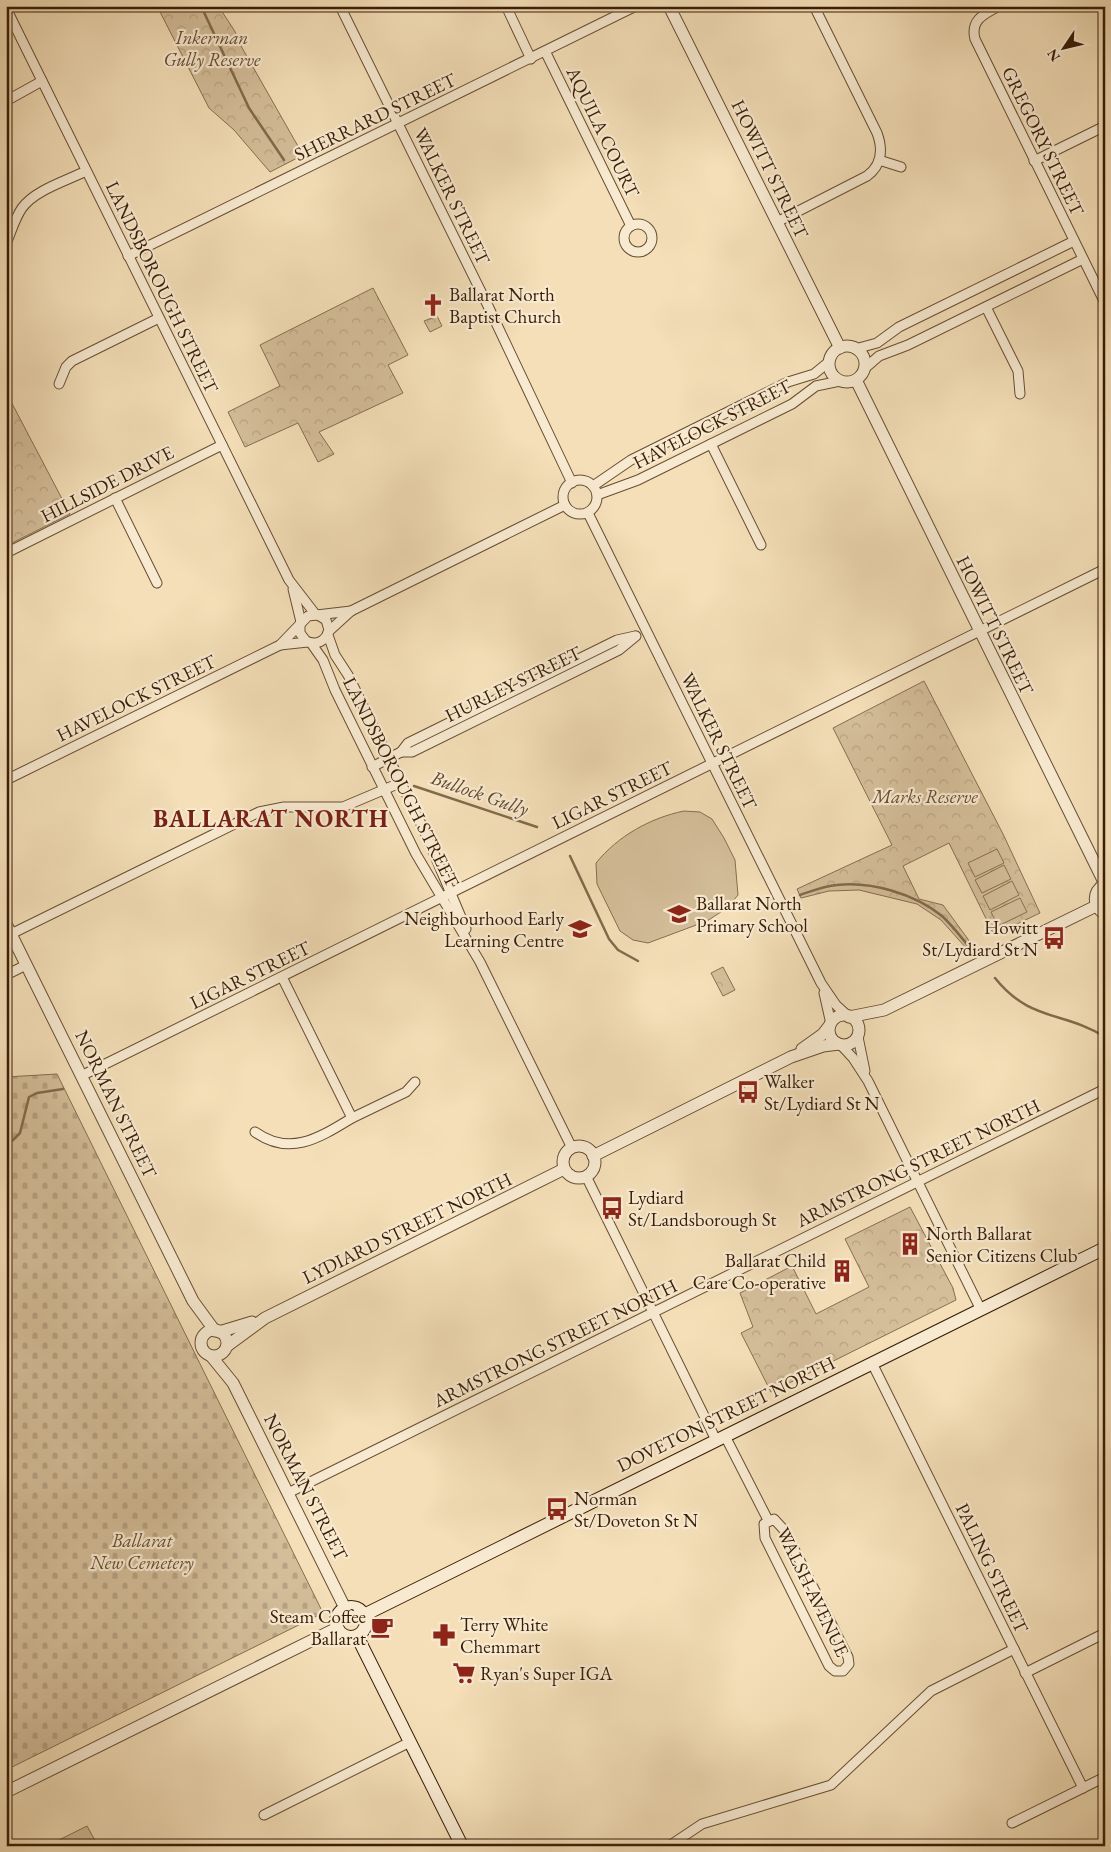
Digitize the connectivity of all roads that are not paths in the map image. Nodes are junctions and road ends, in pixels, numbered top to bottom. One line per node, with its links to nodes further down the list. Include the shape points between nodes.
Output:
1 (340, 6): 13 (street, WALKER STREET)
2 (506, 6): 10 (street)
3 (636, 6): 9 (street, SHERRARD STREET)
4 (660, 6): 5 (street)
5 (669, 6): 19 (street, HOWITT STREET)
6 (814, 6): 15 (street, via 878,136)
7 (999, 6): 16 (street, GREGORY STREET, via 978,19 973,26 975,39)
8 (6, 8): 11 (street, LANDSBOROUGH STREET)
9 (546, 53): 10 (street, SHERRARD STREET); 20 (street, AQUILA COURT)
10 (531, 59): 13 (street, SHERRARD STREET)
11 (42, 81): 12 (street); 18 (street, LANDSBOROUGH STREET)
12 (6, 101)
13 (398, 124): 23 (street, SHERRARD STREET); 38 (street, WALKER STREET)
14 (1105, 126): 16 (street)
15 (879, 160): 17 (street); 19 (street, via 863,179)
16 (1034, 161): 21 (street, GREGORY STREET)
17 (901, 167)
18 (86, 171): 22 (street, via 27,203 18,214); 23 (street, LANDSBOROUGH STREET)
19 (777, 222): 28 (street, HOWITT STREET)
20 (632, 226)
21 (1074, 241): 24 (street, GREGORY STREET); 29 (street, via 900,328 877,343)
22 (6, 244)
23 (128, 256): 27 (street, LANDSBOROUGH STREET)
24 (1083, 259): 25 (street, GREGORY STREET); 26 (street)
25 (1105, 303)
26 (986, 307): 31 (street, via 879,356); 35 (street, via 1018,371)
27 (159, 318): 34 (street, via 72,361); 37 (street, LANDSBOROUGH STREET)
28 (840, 348): 29 (street); 30 (street)
29 (855, 349): 31 (street, via 863,356)
30 (830, 361): 32 (street, via 831,372); 39 (street, HAVELOCK STREET, via 814,374 788,382 631,460)
31 (864, 369): 33 (street)
32 (840, 380): 33 (street); 36 (street, HAVELOCK STREET, via 816,386 792,404)
33 (856, 380): 53 (street, HOWITT STREET)
34 (59, 384)
35 (1020, 394)
36 (711, 444): 40 (street, HAVELOCK STREET, via 638,480); 44 (street)
37 (222, 445): 41 (street, HILLSIDE DRIVE); 47 (street, LANDSBOROUGH STREET)
38 (572, 482): 39 (street, via 583,481); 42 (street, via 564,495)
39 (593, 486): 40 (street)
40 (597, 495): 43 (street, via 595,506)
41 (115, 498): 45 (street, HILLSIDE DRIVE); 48 (street)
42 (565, 505): 43 (street, via 578,514); 49 (street)
43 (588, 513): 52 (street, WALKER STREET)
44 (762, 545)
45 (6, 553)
46 (1105, 570): 53 (street, LIGAR STREET)
47 (290, 580): 50 (street, LANDSBOROUGH STREET); 51 (street, LANDSBOROUGH STREET)
48 (157, 583)
49 (351, 611): 50 (street); 54 (street)
50 (317, 615): 51 (street, via 308,616); 54 (street, via 326,620)
51 (301, 623): 55 (street, via 300,633); 56 (street, HAVELOCK STREET)
52 (646, 630): 57 (street, HURLEY STREET, via 617,640 408,743 401,752); 58 (street, WALKER STREET)
53 (979, 632): 58 (street, LIGAR STREET); 63 (street, HOWITT STREET)
54 (328, 633): 55 (street, via 321,642); 57 (street, LANDSBOROUGH STREET, via 335,655)
55 (310, 643): 56 (street, HAVELOCK STREET); 59 (street, LANDSBOROUGH STREET, via 323,660)
56 (280, 645): 60 (street, HAVELOCK STREET)
57 (389, 758): 59 (street, HURLEY STREET); 61 (street, LANDSBOROUGH STREET)
58 (712, 763): 64 (street, LIGAR STREET); 73 (street, WALKER STREET)
59 (372, 767): 62 (street, LANDSBOROUGH STREET)
60 (6, 780)
61 (402, 782): 62 (street); 64 (street, LANDSBOROUGH STREET)
62 (384, 791): 65 (street, LANDSBOROUGH STREET); 68 (street, via 343,807 284,807 258,812)
63 (1105, 884): 66 (street, via 1096,894)
64 (451, 893): 65 (street, LIGAR STREET); 69 (street, LANDSBOROUGH STREET)
65 (442, 898): 69 (street, LANDSBOROUGH STREET); 72 (street, LIGAR STREET)
66 (1096, 906): 67 (street); 74 (street)
67 (1105, 914)
68 (9, 929): 70 (street, NORMAN STREET)
69 (480, 962): 86 (street, LANDSBOROUGH STREET)
70 (26, 965): 71 (street); 80 (street, NORMAN STREET)
71 (6, 975)
72 (282, 977): 80 (street, LIGAR STREET); 84 (street)
73 (821, 983): 75 (street, WALKER STREET, via 836,1005); 76 (street, WALKER STREET)
74 (884, 1010): 75 (street); 77 (street)
75 (849, 1016): 76 (street, via 837,1018); 77 (street, via 858,1024)
76 (831, 1024): 78 (street, via 831,1037); 79 (street, via 823,1034)
77 (858, 1035): 78 (street, via 850,1044); 81 (street)
78 (840, 1044): 79 (street, via 825,1045); 81 (street, via 854,1058)
79 (790, 1057): 87 (street)
80 (81, 1076): 92 (street, NORMAN STREET)
81 (868, 1081): 90 (street)
82 (415, 1082): 84 (street, via 406,1092)
83 (1105, 1089): 90 (street, ARMSTRONG STREET NORTH)
84 (352, 1118): 85 (street, via 309,1141 294,1144 277,1144)
85 (255, 1132)
86 (572, 1148): 87 (street, via 583,1147); 88 (street, via 564,1157)
87 (593, 1156): 89 (street, via 594,1167)
88 (564, 1169): 89 (street, via 572,1177); 95 (street, LYDIARD STREET NORTH)
89 (586, 1176): 94 (street)
90 (917, 1182): 93 (street); 94 (street, ARMSTRONG STREET NORTH)
91 (1105, 1248): 93 (main road, DOVETON STREET NORTH)
92 (193, 1301): 96 (street, NORMAN STREET); 97 (street, NORMAN STREET)
93 (981, 1310): 100 (main road, DOVETON STREET NORTH)
94 (653, 1312): 102 (street); 103 (street, ARMSTRONG STREET NORTH)
95 (265, 1318): 96 (street, LYDIARD STREET NORTH); 98 (street, LYDIARD STREET NORTH)
96 (217, 1331): 97 (street, via 208,1332); 98 (street, via 226,1338)
97 (203, 1337): 99 (street, via 203,1349)
98 (226, 1349): 99 (street, via 219,1356); 101 (street, NORMAN STREET)
99 (211, 1356): 101 (street, NORMAN STREET)
100 (872, 1363): 102 (main road, DOVETON STREET NORTH); 110 (street, PALING STREET)
101 (233, 1383): 103 (street, NORMAN STREET)
102 (721, 1438): 104 (street, WALSH AVENUE); 106 (main road, DOVETON STREET NORTH)
103 (288, 1494): 105 (street, NORMAN STREET)
104 (768, 1520): 104 (street, WALSH AVENUE, via 776,1520 785,1532 848,1657 849,1664 843,1671 835,1671 829,1666 765,1538 763,1527)
105 (345, 1608): 106 (main road, via 358,1608); 107 (main road, via 336,1618)
106 (364, 1615): 109 (main road, via 366,1625)
107 (337, 1628): 109 (main road, via 347,1636); 115 (street)
108 (1105, 1633): 111 (street)
109 (357, 1636): 112 (main road)
110 (1014, 1649): 111 (street, PALING STREET); 119 (street, via 931,1691 831,1785 702,1824)
111 (1025, 1672): 114 (street, PALING STREET)
112 (410, 1742): 116 (street); 118 (main road)
113 (1105, 1778): 114 (street)
114 (1083, 1788): 117 (street)
115 (6, 1792)
116 (264, 1815)
117 (1012, 1823)
118 (462, 1846)
119 (669, 1846)

